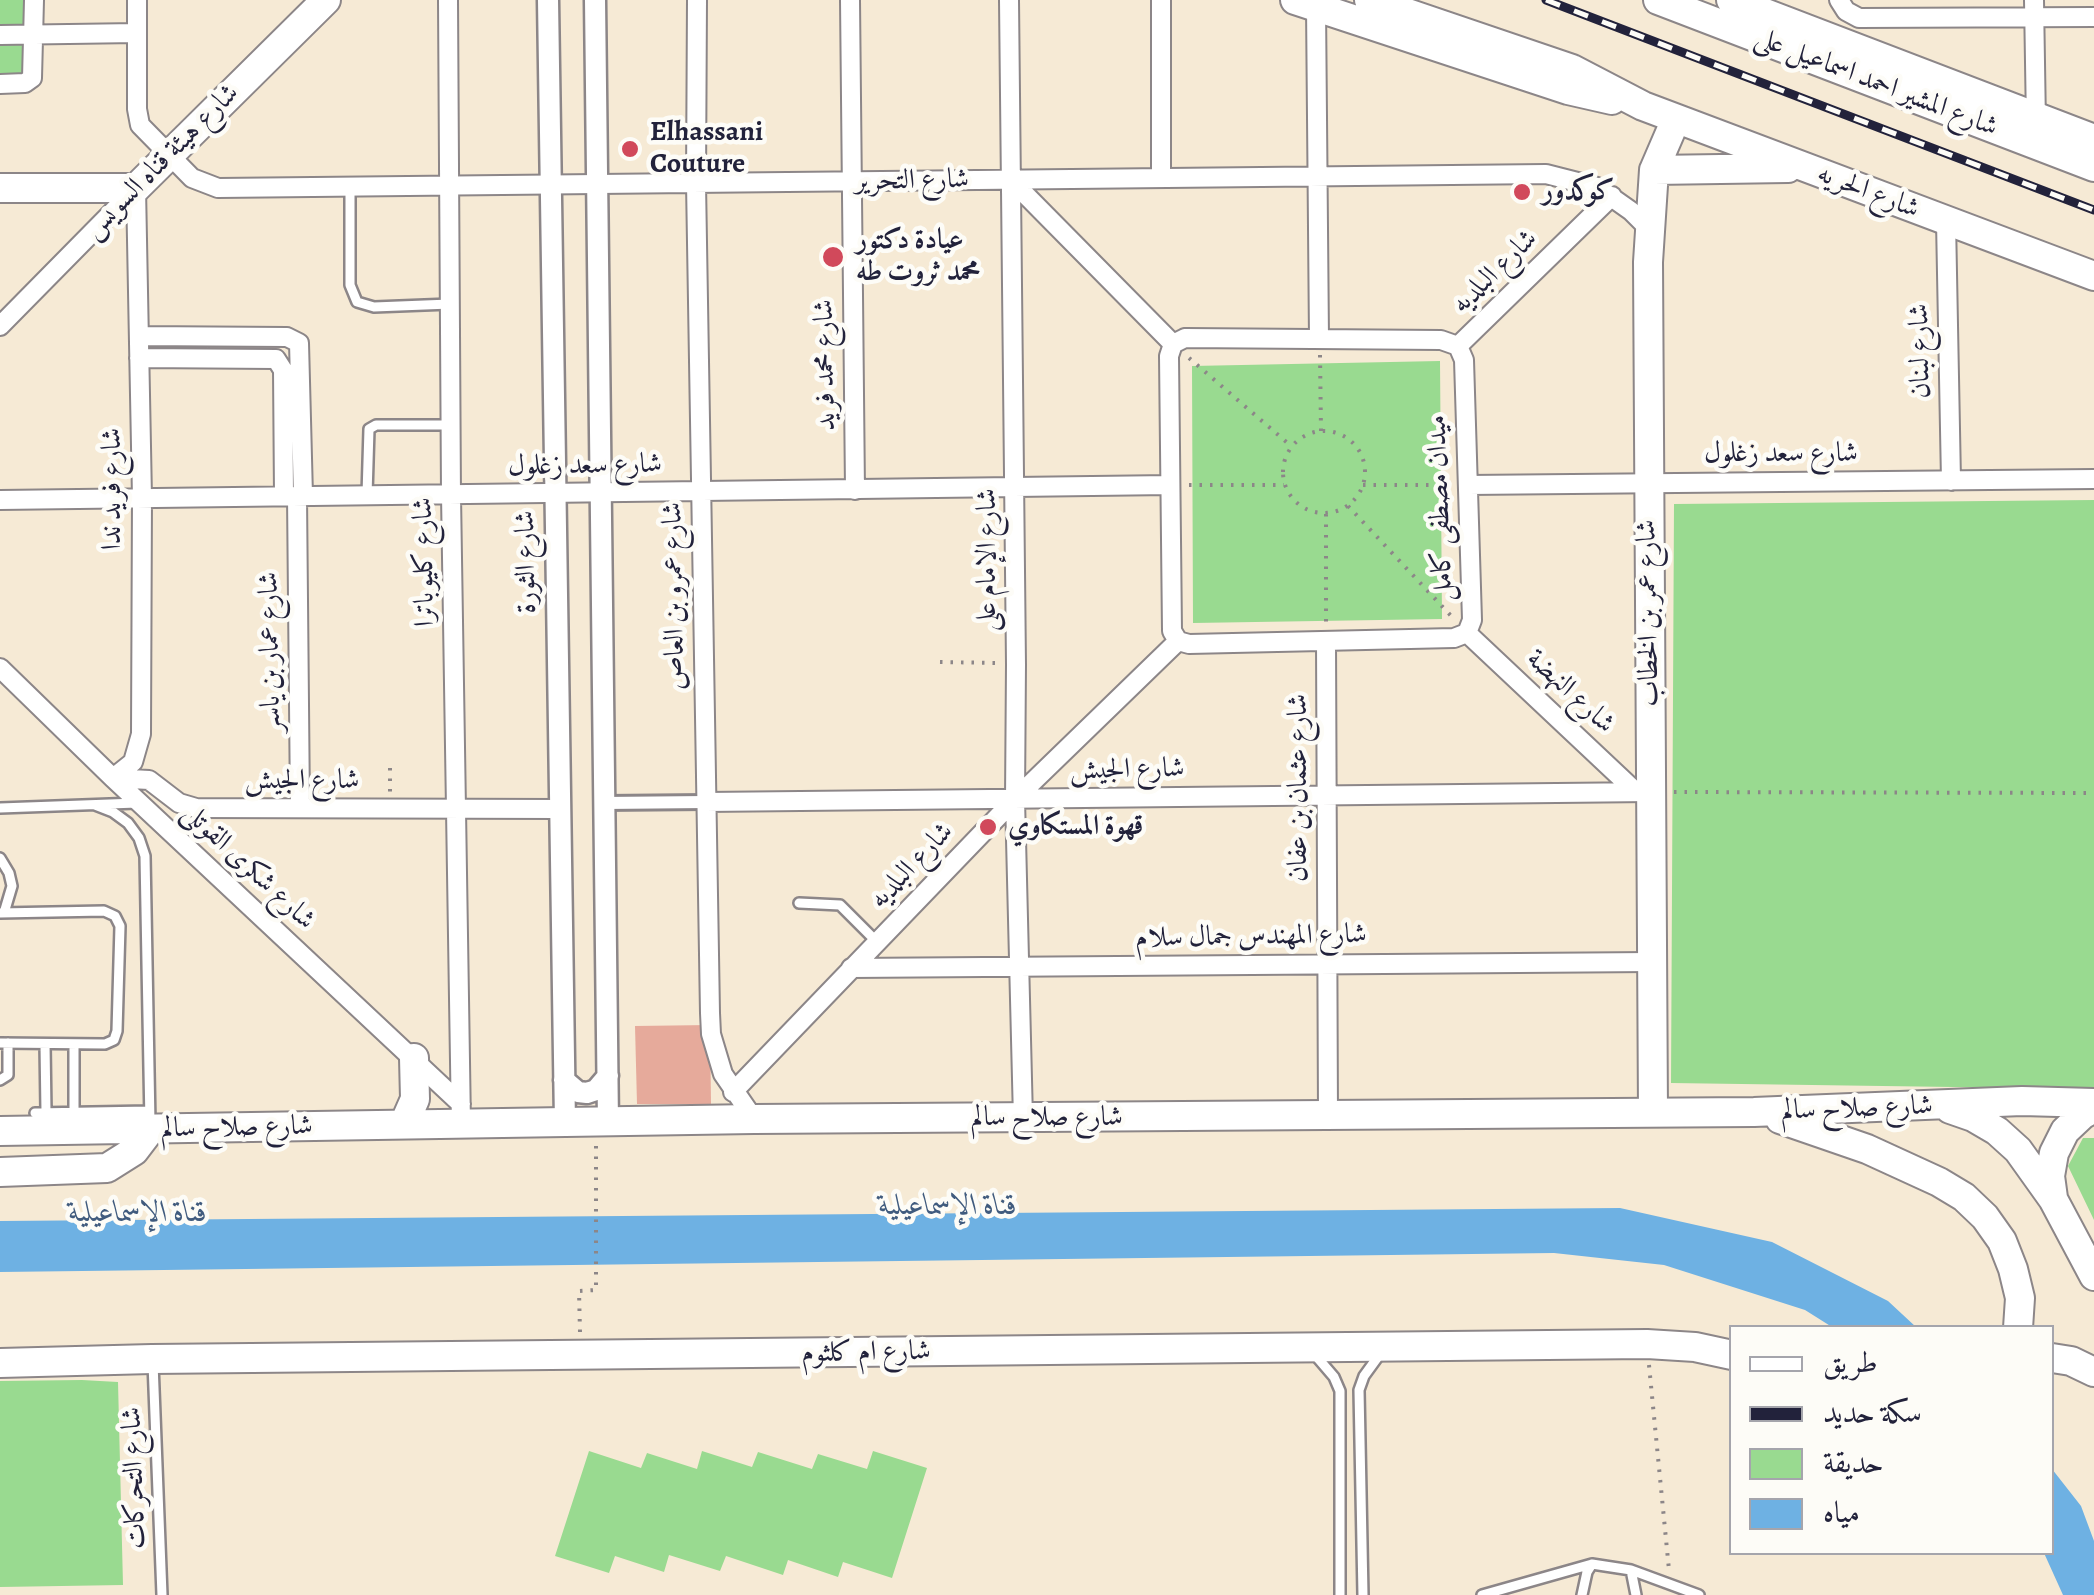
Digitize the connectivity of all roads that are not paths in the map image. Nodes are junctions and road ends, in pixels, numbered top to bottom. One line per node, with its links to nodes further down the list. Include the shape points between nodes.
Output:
1 (34, 0): 20 (street)
2 (138, 0): 18 (street)
3 (326, 0): 26 (main road, شارع هيئة قناه السويس)
4 (448, 0): 37 (street, شارع كليوباترا)
5 (548, 0): 35 (street, شارع الثورة)
6 (594, 0): 36 (street)
7 (697, 0): 34 (street, شارع عمرو بن العاص)
8 (850, 0): 33 (street, شارع محمد فريد)
9 (1009, 0): 32 (street, شارع الإمام على)
10 (1161, 0): 31 (street)
11 (1369, 0): 22 (main road, شارع الحريه, via 1572,68)
12 (1658, 0): 24 (main road, شارع المشير احمد اسماعيل على)
13 (1731, 0): 24 (main road, شارع المشير احمد اسماعيل على)
14 (1839, 0): 16 (street, via 1852,16 1866,18)
15 (1306, 3): 22 (main road, شارع الحريه, via 1568,90); 30 (street)
16 (2035, 9): 17 (street); 24 (street)
17 (2094, 17)
18 (137, 33): 20 (street); 26 (street, via 138,117)
19 (0, 35): 20 (street)
20 (34, 35): 21 (street, via 32,78)
21 (0, 84)
22 (1643, 106): 23 (main road, شارع الحريه)
23 (1676, 118): 28 (main road, شارع الحريه); 29 (main road, شارع عمر بن الخطاب)
24 (2036, 131): 25 (main road, شارع المشير احمد اسماعيل على); 27 (main road, شارع المشير احمد اسماعيل على)
25 (2094, 139)
26 (168, 156): 38 (street, شارع التحرير, via 192,178 218,188); 40 (main road, شارع هيئة قناه السويس)
27 (2094, 167)
28 (1804, 168): 29 (main road); 42 (main road, شارع الحريه)
29 (1654, 170): 43 (main road, شارع عمر بن الخطاب)
30 (1318, 176): 31 (street, شارع التحرير); 41 (street, شارع التحرير, via 1546,174 1581,180); 48 (street)
31 (1162, 178): 32 (street, شارع التحرير)
32 (1011, 180): 33 (street, شارع التحرير); 49 (street); 58 (street, شارع الإمام على)
33 (852, 181): 34 (street, شارع التحرير); 59 (street, شارع محمد فريد)
34 (696, 183): 36 (street, شارع التحرير); 60 (street, شارع عمرو بن العاص)
35 (551, 184): 36 (street, شارع التحرير); 37 (street, شارع التحرير); 63 (street, شارع الثورة)
36 (597, 184): 61 (street)
37 (450, 186): 38 (street, شارع التحرير); 45 (street, شارع كليوباترا)
38 (350, 187): 45 (lane, via 350,285 358,302)
39 (0, 188): 40 (main road)
40 (136, 188): 46 (street, شارع هيئة قناه السويس); 47 (street, شارع فريد ندا)
41 (1612, 196): 43 (street, شارع التحرير); 50 (street, شارع البلديه)
42 (1946, 221): 44 (main road, شارع الحريه); 54 (street, شارع لبنان)
43 (1649, 230): 55 (main road, شارع عمر بن الخطاب)
44 (2094, 276)
45 (450, 304): 52 (street, شارع كليوباترا)
46 (0, 326)
47 (139, 336): 51 (street, شارع فريد ندا); 64 (street, شارع عمار بن ياسر, via 287,336 299,343)
48 (1320, 339): 49 (street, via 1185,338); 50 (street, via 1441,340)
49 (1173, 344): 57 (street)
50 (1458, 346): 56 (street, ميدان مصطفى كامل)
51 (139, 358): 64 (street, شارع عمار بن ياسر, via 270,357 281,363); 66 (street, شارع فريد ندا)
52 (451, 425): 62 (street, شارع كليوباترا); 65 (lane, via 368,429)
53 (2094, 479): 54 (street, شارع سعد زغلول)
54 (1951, 480): 55 (street, شارع سعد زغلول)
55 (1648, 483): 56 (street, شارع سعد زغلول); 73 (main road, شارع عمر بن الخطاب)
56 (1468, 485): 68 (street, ميدان مصطفى كامل)
57 (1170, 486): 58 (street, شارع سعد زغلول); 69 (street, via 1172,631)
58 (1015, 489): 59 (street, شارع سعد زغلول); 75 (street, شارع الإمام على)
59 (855, 490): 60 (street, شارع سعد زغلول)
60 (701, 492): 61 (street, شارع سعد زغلول); 76 (street, شارع عمرو بن العاص)
61 (600, 493): 63 (street, شارع سعد زغلول); 77 (street)
62 (451, 494): 63 (street, شارع سعد زغلول); 65 (street, شارع سعد زغلول); 82 (street, شارع كليوباترا)
63 (553, 494): 83 (street, شارع الثورة)
64 (295, 496): 65 (street, شارع سعد زغلول); 66 (street, شارع سعد زغلول); 81 (street, شارع عمار بن ياسر)
65 (367, 496)
66 (142, 498): 67 (street, شارع سعد زغلول); 72 (street, شارع فريد ندا, via 140,747)
67 (0, 500)
68 (1467, 633): 70 (street, ميدان مصطفى كامل); 73 (street, شارع النهضة)
69 (1178, 640): 70 (street, ميدان مصطفى كامل); 75 (street, شارع البلديه)
70 (1326, 641): 74 (street, شارع عثمان بن عفان)
71 (0, 668): 72 (street, شارع شكرى القوتلى)
72 (112, 778): 78 (street, شارع شكرى القوتلى); 81 (street, شارع الجيش, via 149,780 196,808)
73 (1643, 792): 74 (street, شارع الجيش); 88 (main road, شارع عمر بن الخطاب)
74 (1326, 795): 75 (street, شارع الجيش); 89 (street, شارع عثمان بن عفان)
75 (1014, 799): 76 (street, شارع الجيش); 87 (street, شارع البلديه); 90 (street, شارع الإمام على)
76 (706, 802): 77 (street, شارع الجيش); 99 (street, شارع عمرو بن العاص, via 711,1034)
77 (604, 803): 96 (street)
78 (140, 804): 79 (lane); 95 (street, شارع شكرى القوتلى)
79 (95, 805): 80 (lane); 109 (lane, via 128,823 145,856)
80 (0, 808)
81 (300, 808): 82 (street, شارع الجيش)
82 (456, 808): 83 (street, شارع الجيش); 105 (street, شارع كليوباترا)
83 (560, 808): 98 (street, شارع الثورة)
84 (0, 858): 86 (lane, via 12,886)
85 (799, 903): 87 (lane, via 840,906)
86 (2, 912): 94 (lane, via 104,911 118,920 117,1036 110,1043)
87 (876, 942): 91 (street, شارع البلديه)
88 (1652, 962): 89 (street, شارع المهندس جمال سلام); 103 (main road, شارع عمر بن الخطاب)
89 (1328, 964): 90 (street, شارع المهندس جمال سلام); 106 (street, شارع عثمان بن عفان)
90 (1018, 967): 91 (street, شارع المهندس جمال سلام); 107 (street, شارع الإمام على)
91 (851, 968): 99 (street, شارع البلديه)
92 (4, 1043): 93 (lane); 97 (lane, via 8,1075)
93 (45, 1044): 94 (lane); 102 (lane, via 40,1112)
94 (74, 1044): 102 (lane)
95 (414, 1058): 105 (street, شارع شكرى القوتلى); 112 (main road, via 414,1099)
96 (608, 1076): 98 (street, via 587,1092); 111 (street)
97 (0, 1080)
98 (564, 1080): 110 (street, شارع الثورة)
99 (732, 1092): 108 (street, شارع عمرو بن العاص)
100 (1942, 1106): 101 (main road, شارع صلاح سالم); 104 (main road, شارع صلاح سالم); 115 (main road, via 1998,1131)
101 (2094, 1106): 115 (main road, via 2065,1131 2054,1152)
102 (74, 1112): 109 (lane)
103 (1654, 1112): 104 (main road, شارع صلاح سالم); 106 (main road, شارع صلاح سالم)
104 (1754, 1112): 117 (main road, via 1866,1149 1964,1197 2002,1241 2020,1298)
105 (461, 1114): 110 (main road, شارع صلاح سالم); 112 (main road, شارع صلاح سالم)
106 (1328, 1115): 107 (main road, شارع صلاح سالم)
107 (1023, 1118): 108 (main road, شارع صلاح سالم)
108 (754, 1119): 111 (main road, شارع صلاح سالم)
109 (150, 1120): 112 (main road, شارع صلاح سالم); 113 (main road, شارع صلاح سالم); 114 (main road, via 134,1151 108,1168)
110 (565, 1123): 111 (main road, شارع صلاح سالم)
111 (602, 1123)
112 (404, 1124)
113 (0, 1131)
114 (0, 1172)
115 (2053, 1199): 116 (main road)
116 (2094, 1276)
117 (2018, 1325)
118 (0, 1344): 124 (main road)
119 (1392, 1347): 120 (main road, شارع ام كلثوم); 121 (main road, شارع ام كلثوم, via 1647,1344); 131 (lane, via 1381,1352 1359,1390)
120 (1300, 1348): 123 (main road, شارع ام كلثوم); 130 (lane, via 1324,1364 1340,1391)
121 (1729, 1354)
122 (2054, 1358): 126 (main road)
123 (152, 1359): 124 (main road, شارع ام كلثوم); 129 (lane, شارع التحركات)
124 (44, 1363): 125 (main road, شارع ام كلثوم)
125 (0, 1364)
126 (2094, 1372)
127 (1592, 1564): 128 (lane); 132 (lane); 133 (lane)
128 (1631, 1570): 134 (lane); 135 (lane)
129 (162, 1595)
130 (1340, 1595)
131 (1363, 1595)
132 (1482, 1595)
133 (1582, 1595)
134 (1636, 1595)
135 (1700, 1595)

